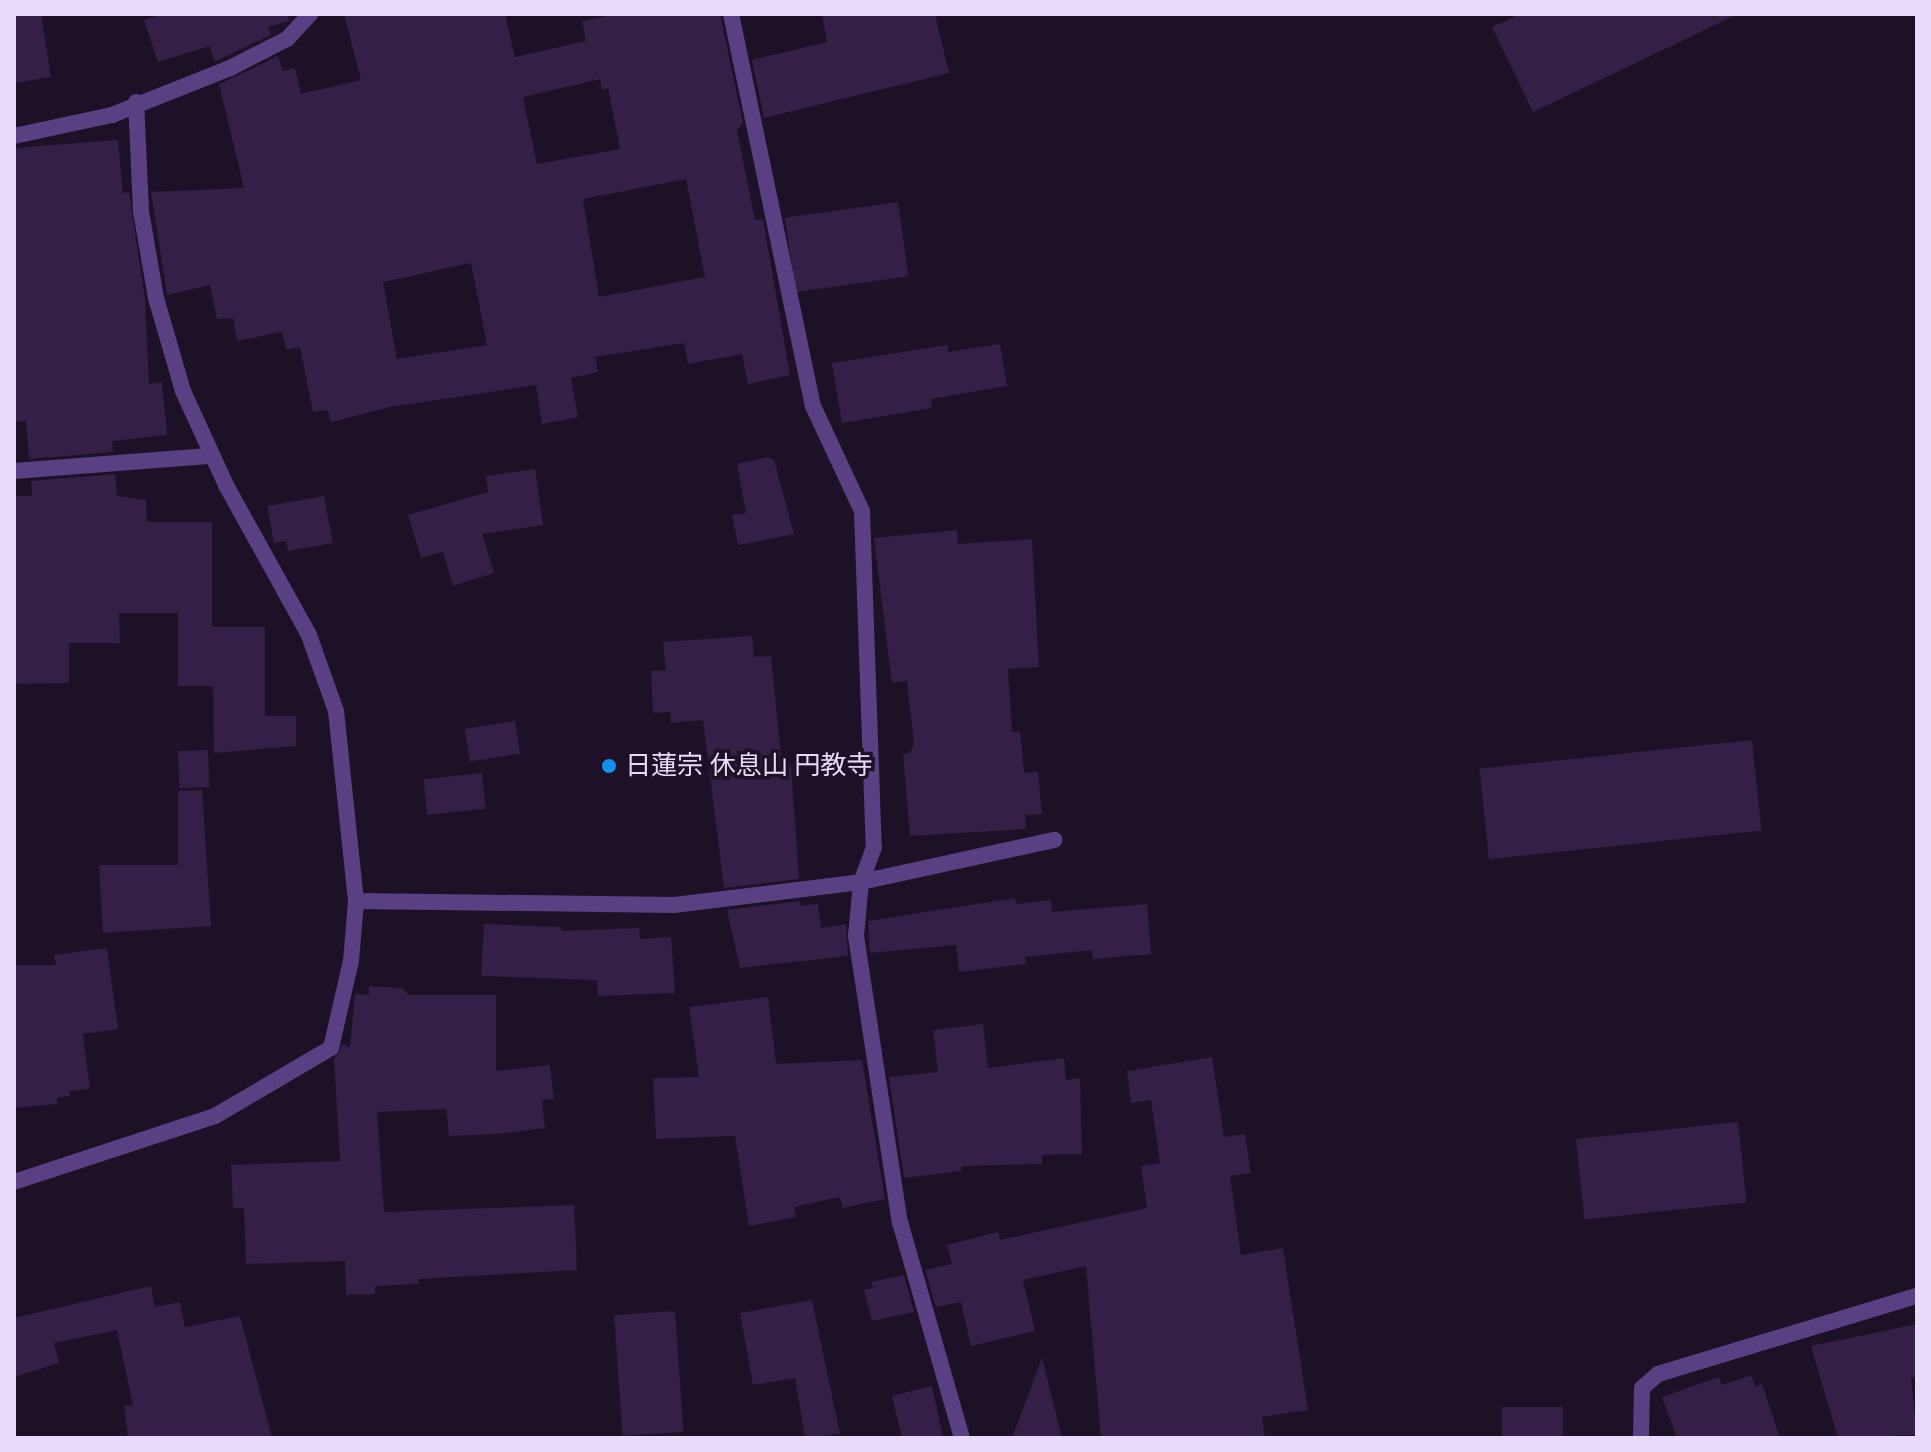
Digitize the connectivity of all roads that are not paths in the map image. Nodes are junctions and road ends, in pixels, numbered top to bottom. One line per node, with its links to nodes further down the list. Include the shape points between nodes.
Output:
1 (310, 14): 3 (street, via 287,39)
2 (731, 14): 8 (street, via 813,406 862,511 874,847)
3 (136, 102): 4 (street, via 112,115); 5 (street, via 141,211 156,298 183,391)
4 (14, 136)
5 (211, 456): 6 (street); 9 (street, via 309,635 336,711)
6 (14, 471)
7 (1054, 840): 8 (street)
8 (861, 882): 9 (street, via 674,905); 12 (street, via 856,936 900,1222)
9 (356, 901): 10 (street, via 351,961 331,1048 215,1116)
10 (14, 1182)
11 (1917, 1296): 13 (street, via 1658,1374 1642,1388)
12 (962, 1438)
13 (1641, 1438)

